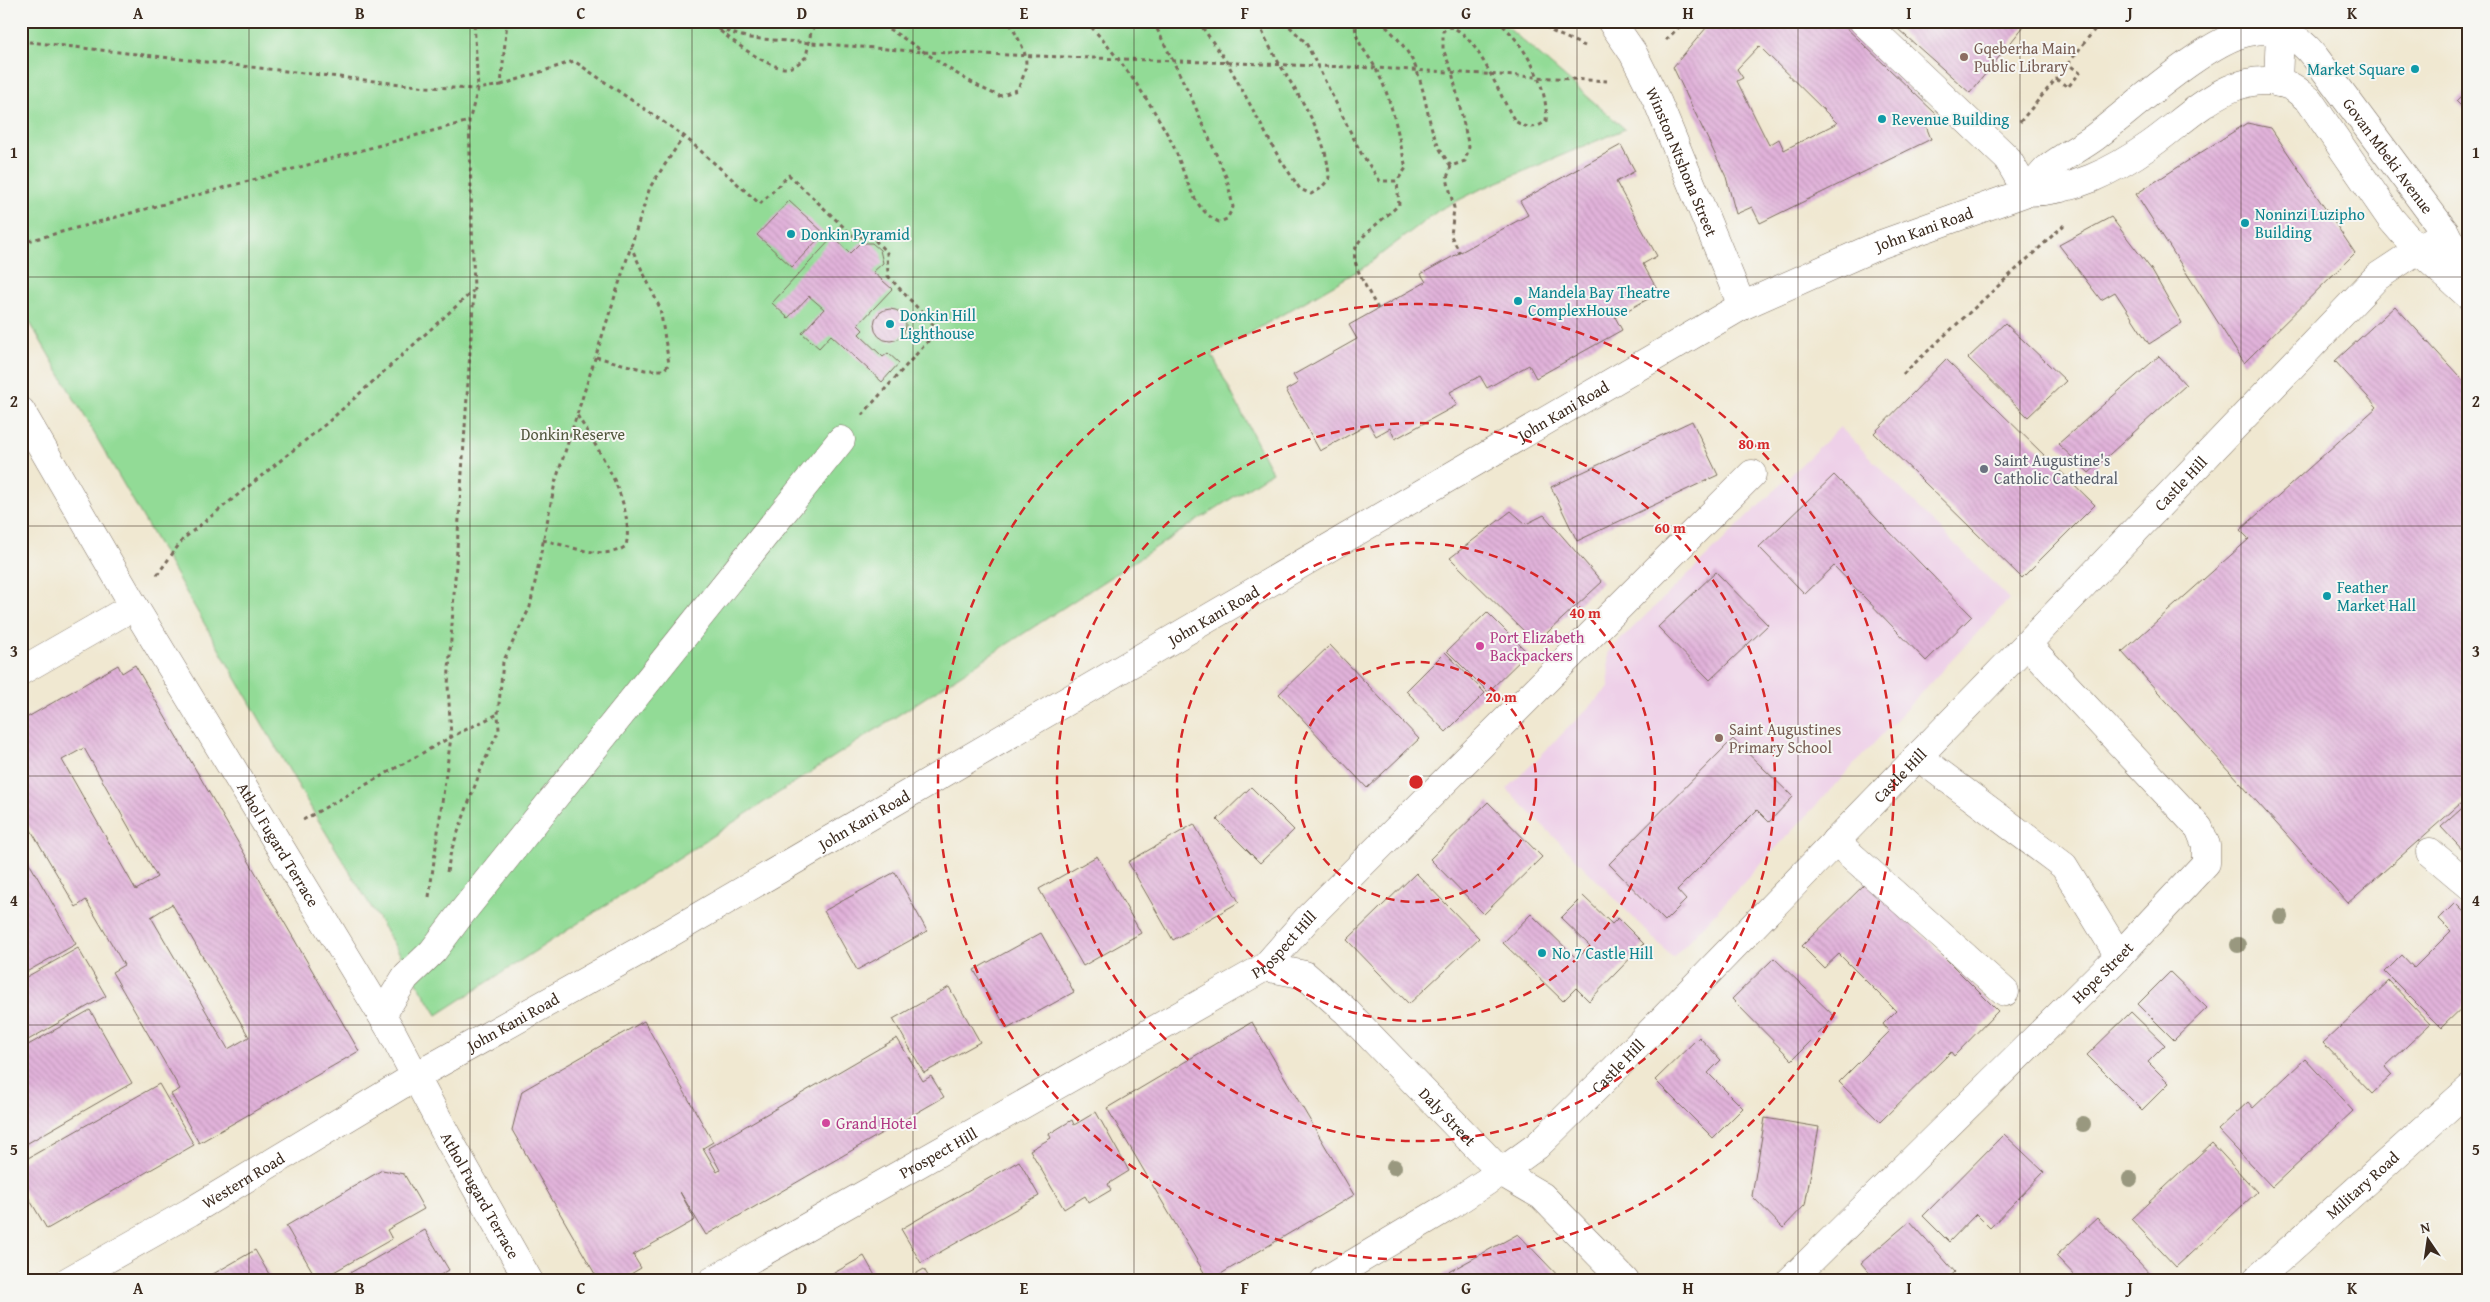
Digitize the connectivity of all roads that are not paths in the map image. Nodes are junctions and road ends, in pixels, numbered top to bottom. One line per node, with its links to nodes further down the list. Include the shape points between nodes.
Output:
1 (1610, 21): 12 (street, Winston Ntshona Street, via 1633,53 1658,103)
2 (1863, 21): 7 (street, via 2007,158)
3 (2278, 26): 4 (street); 5 (street, Govan Mbeki Avenue, via 2306,45); 7 (street, John Kani Road, via 2246,32 2198,58 2047,169)
4 (2285, 85): 6 (street, Govan Mbeki Avenue, via 2309,100); 7 (street, John Kani Road, via 2257,82 2238,86 2208,101 2151,145 2111,170 2079,184)
5 (2382, 150): 6 (street); 8 (street, Govan Mbeki Avenue)
6 (2356, 169): 9 (street, Govan Mbeki Avenue)
7 (2027, 192): 12 (street, John Kani Road, via 1879,245)
8 (2445, 232): 9 (street, Castle Hill); 10 (street, Govan Mbeki Avenue)
9 (2417, 249): 11 (street, Govan Mbeki Avenue); 17 (street, Castle Hill, via 2377,277)
10 (2469, 278)
11 (2469, 296)
12 (1742, 306): 27 (street, John Kani Road, via 651,944)
13 (21, 411): 16 (street, Athol Fugard Terrace)
14 (841, 440): 26 (street, via 433,951 405,978)
15 (1752, 474): 24 (street, Prospect Hill, via 1308,918)
16 (134, 606): 18 (street); 26 (street, Athol Fugard Terrace)
17 (2027, 644): 19 (street, Castle Hill); 23 (street, Hope Street, via 2198,828 2206,846 2206,862)
18 (21, 671)
19 (1916, 756): 20 (street, Castle Hill); 23 (street, via 2064,866)
20 (1835, 841): 25 (street); 29 (street, Castle Hill, via 1602,1082 1537,1146)
21 (2430, 852): 22 (street)
22 (2469, 884)
23 (2119, 956): 35 (street, Hope Street)
24 (1265, 967): 29 (street, Daly Street, via 1305,975 1346,1011); 32 (street, Prospect Hill)
25 (2005, 992)
26 (382, 1015): 27 (street, Athol Fugard Terrace)
27 (416, 1076): 30 (street, Western Road); 31 (street, Athol Fugard Terrace)
28 (2469, 1089): 36 (street, Military Road)
29 (1501, 1172): 33 (street, Castle Hill); 34 (street, Daly Street, via 1542,1196)
30 (68, 1281)
31 (529, 1281)
32 (712, 1281)
33 (1324, 1281)
34 (1625, 1281)
35 (1790, 1281)
36 (2255, 1281)

